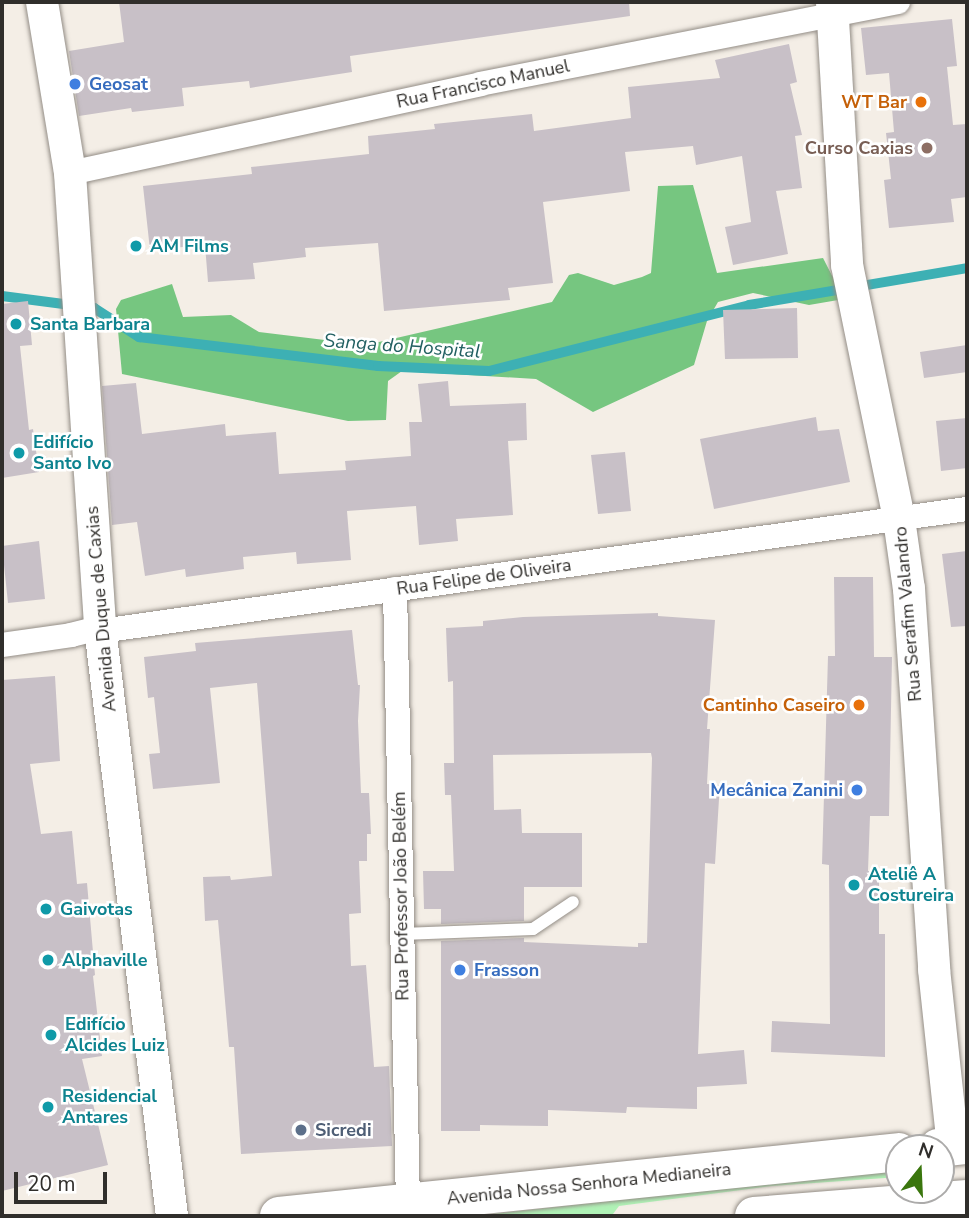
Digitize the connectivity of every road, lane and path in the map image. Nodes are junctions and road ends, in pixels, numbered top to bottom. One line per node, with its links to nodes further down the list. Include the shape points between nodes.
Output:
1 (42, 2): 4 (street, Avenida Duque de Caxias)
2 (898, 2): 3 (street, Rua Francisco Manuel)
3 (832, 8): 4 (street, Rua Francisco Manuel); 6 (street, Rua Serafim Valandro, via 847,265)
4 (70, 173): 8 (street, Avenida Duque de Caxias)
5 (967, 509): 6 (street, Rua Felipe de Oliveira)
6 (900, 519): 7 (street, Rua Felipe de Oliveira); 12 (street, Rua Serafim Valandro)
7 (395, 590): 8 (street, Rua Felipe de Oliveira); 11 (street, Rua Professor João Belém)
8 (100, 628): 9 (street, Rua Felipe de Oliveira); 16 (street, Avenida Duque de Caxias)
9 (2, 645)
10 (573, 902): 11 (lane, via 533,929)
11 (402, 934): 15 (street, Rua Professor João Belém)
12 (948, 1134)
13 (885, 1153): 15 (main road, Avenida Nossa Senhora Medianeira)
14 (885, 1200): 18 (main road)
15 (408, 1202): 17 (main road, Avenida Nossa Senhora Medianeira)
16 (172, 1216)
17 (279, 1216)
18 (754, 1216)

